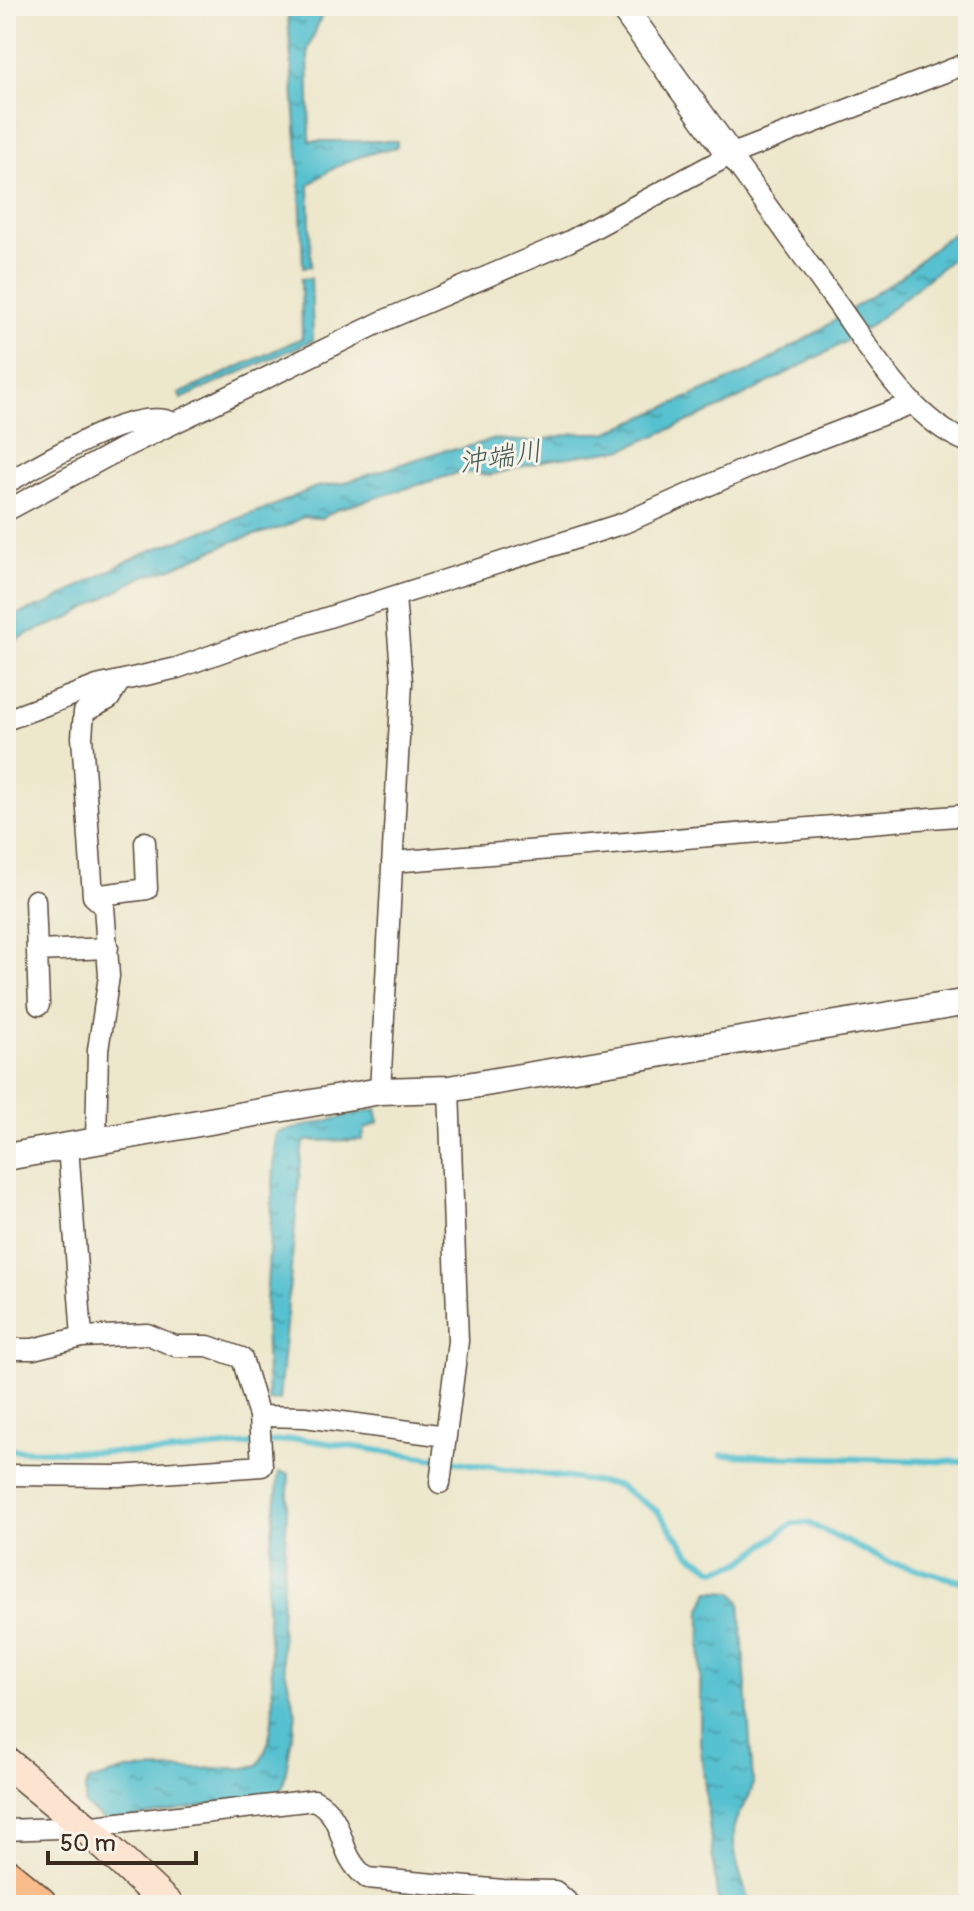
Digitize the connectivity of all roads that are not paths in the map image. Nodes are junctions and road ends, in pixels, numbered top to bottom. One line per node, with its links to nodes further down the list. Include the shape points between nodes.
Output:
1 (622, 6): 3 (street)
2 (968, 63): 3 (street)
3 (734, 160): 4 (street); 5 (street)
4 (913, 403): 6 (street); 9 (street, via 777,455 624,523)
5 (174, 423): 7 (street, via 148,418 121,425); 8 (street)
6 (968, 442)
7 (6, 483)
8 (6, 511)
9 (395, 597): 10 (street, via 177,668); 14 (street, via 402,682)
10 (120, 681): 11 (street); 15 (street, via 109,699 84,712)
11 (6, 720)
12 (968, 815): 14 (street)
13 (145, 842): 15 (street, via 147,889)
14 (392, 862): 22 (street)
15 (93, 896): 17 (street, via 104,906)
16 (35, 900): 18 (street)
17 (108, 948): 18 (street); 23 (street)
18 (37, 951): 20 (street)
19 (968, 1002): 21 (street)
20 (39, 1005)
21 (449, 1089): 22 (street); 29 (street, via 458,1341)
22 (380, 1091): 23 (street)
23 (96, 1141): 24 (street)
24 (68, 1146): 25 (street); 26 (street)
25 (6, 1157)
26 (82, 1337): 27 (street, via 33,1349); 28 (street, via 147,1334 175,1346 208,1346 242,1358)
27 (6, 1349)
28 (259, 1423): 29 (street, via 305,1417); 30 (street, via 262,1466 119,1476)
29 (446, 1440): 31 (street)
30 (6, 1475)
31 (441, 1477)
32 (6, 1762): 33 (main road)
33 (85, 1827): 34 (street); 39 (main road); 40 (street, via 314,1800 337,1821 344,1851 367,1878 555,1891)
34 (6, 1830)
35 (6, 1878): 38 (highway)
36 (6, 1890): 37 (highway)
37 (24, 1905)
38 (38, 1905)
39 (168, 1905)
40 (571, 1905)

